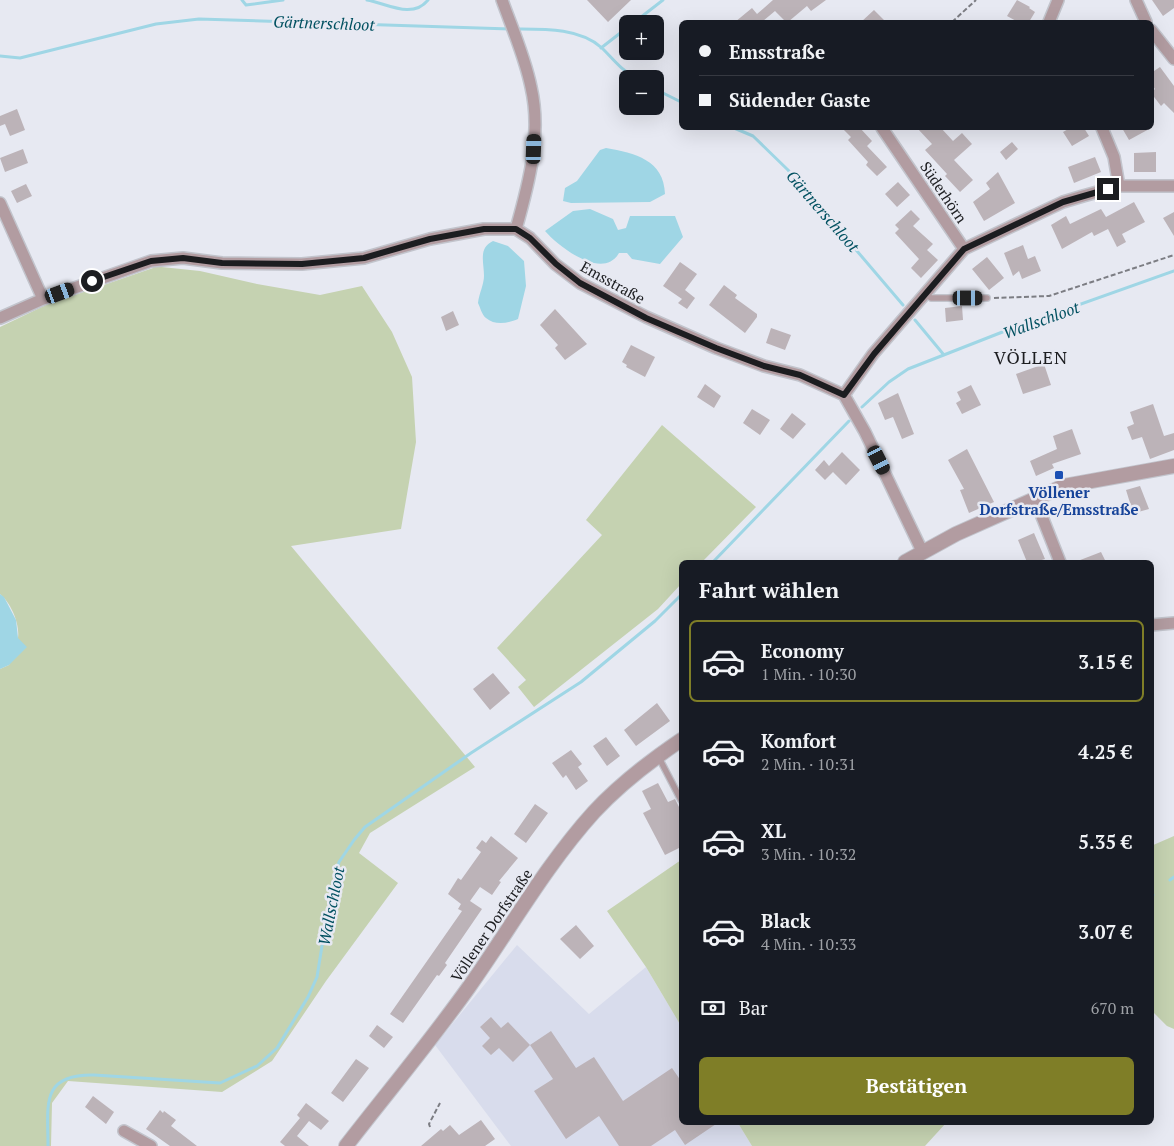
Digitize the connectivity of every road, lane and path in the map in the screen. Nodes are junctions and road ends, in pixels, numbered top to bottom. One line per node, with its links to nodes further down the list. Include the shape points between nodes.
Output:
1 (502, 0): 15 (street, via 531,86 535,115 534,149)
2 (976, 0): 5 (path)
3 (1058, 0): 6 (street)
4 (1136, 0): 7 (street)
5 (954, 20)
6 (1050, 20)
7 (1145, 20)
8 (1154, 34): 9 (street)
9 (1174, 59)
10 (883, 130): 16 (street, Süderhörn)
11 (1103, 130): 12 (street, via 1114,157)
12 (1119, 186): 13 (street); 16 (street, via 1063,202)
13 (1174, 186)
14 (0, 203): 20 (street)
15 (516, 229): 20 (street, via 484,229 430,239 364,258 302,264 222,263 183,258 151,261); 22 (street, Emsstraße, via 580,283 646,318 764,366 800,375)
16 (964, 249): 18 (street)
17 (1174, 255): 19 (path, via 1049,296)
18 (925, 294): 19 (lane, via 931,298); 22 (street)
19 (986, 298)
20 (43, 299): 21 (street)
21 (0, 318)
22 (844, 395): 25 (street)
23 (1174, 466): 24 (street, via 1064,486)
24 (1035, 499): 25 (street); 27 (street)
25 (922, 551): 26 (street)
26 (908, 560)
27 (1059, 560)
28 (1174, 623): 29 (street)
29 (1154, 625)
30 (679, 741): 31 (street, Völlener Dorfstraße)
31 (658, 756): 32 (lane); 37 (street, Völlener Dorfstraße, via 610,795 578,830 467,990)
32 (679, 796)
33 (440, 1103): 34 (path, via 428,1124)
34 (430, 1127)
35 (124, 1131): 36 (street)
36 (151, 1146)
37 (346, 1146)

